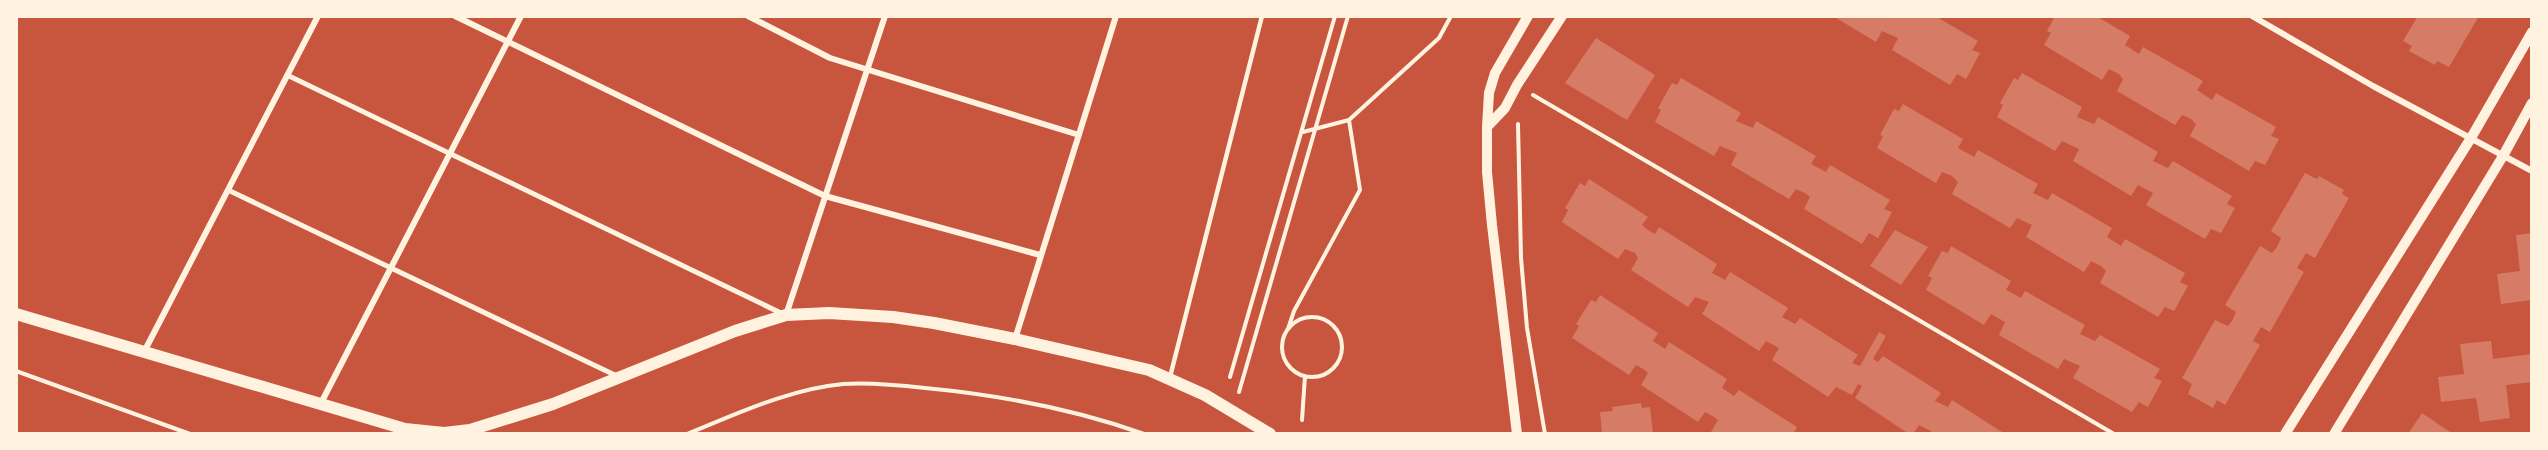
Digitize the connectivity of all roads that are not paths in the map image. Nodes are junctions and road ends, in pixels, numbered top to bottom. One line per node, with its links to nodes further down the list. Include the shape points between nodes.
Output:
1 (318, 16): 14 (street)
2 (455, 16): 12 (street)
3 (521, 16): 12 (street)
4 (748, 16): 13 (street, via 830,58)
5 (885, 16): 13 (street)
6 (1116, 16): 17 (street)
7 (1262, 16): 31 (lane)
8 (1528, 16): 16 (street, via 1495,74 1489,93)
9 (1562, 16): 16 (street, via 1504,108)
10 (2252, 16): 18 (street)
11 (2532, 32): 18 (street)
12 (508, 43): 19 (street); 23 (street)
13 (867, 69): 17 (street); 23 (street)
14 (287, 75): 19 (street); 22 (street)
15 (2532, 103): 20 (street)
16 (1487, 127): 33 (street, via 1490,204)
17 (1079, 135): 24 (street)
18 (2471, 138): 20 (street); 35 (street)
19 (449, 152): 25 (street); 27 (street)
20 (2503, 156): 21 (street); 36 (street)
21 (2532, 171)
22 (228, 190): 25 (street); 29 (street)
23 (825, 196): 24 (street); 27 (street)
24 (1040, 255): 28 (street)
25 (390, 268): 30 (street); 32 (street)
26 (16, 314): 29 (main road)
27 (786, 315): 28 (main road, via 893,317); 30 (main road)
28 (1015, 339): 31 (main road)
29 (144, 352): 32 (main road)
30 (620, 377): 32 (main road, via 554,404 470,430 444,433 405,429)
31 (1170, 377): 34 (main road)
32 (320, 405)
33 (1516, 432)
34 (1270, 434)
35 (2284, 434)
36 (2334, 434)

